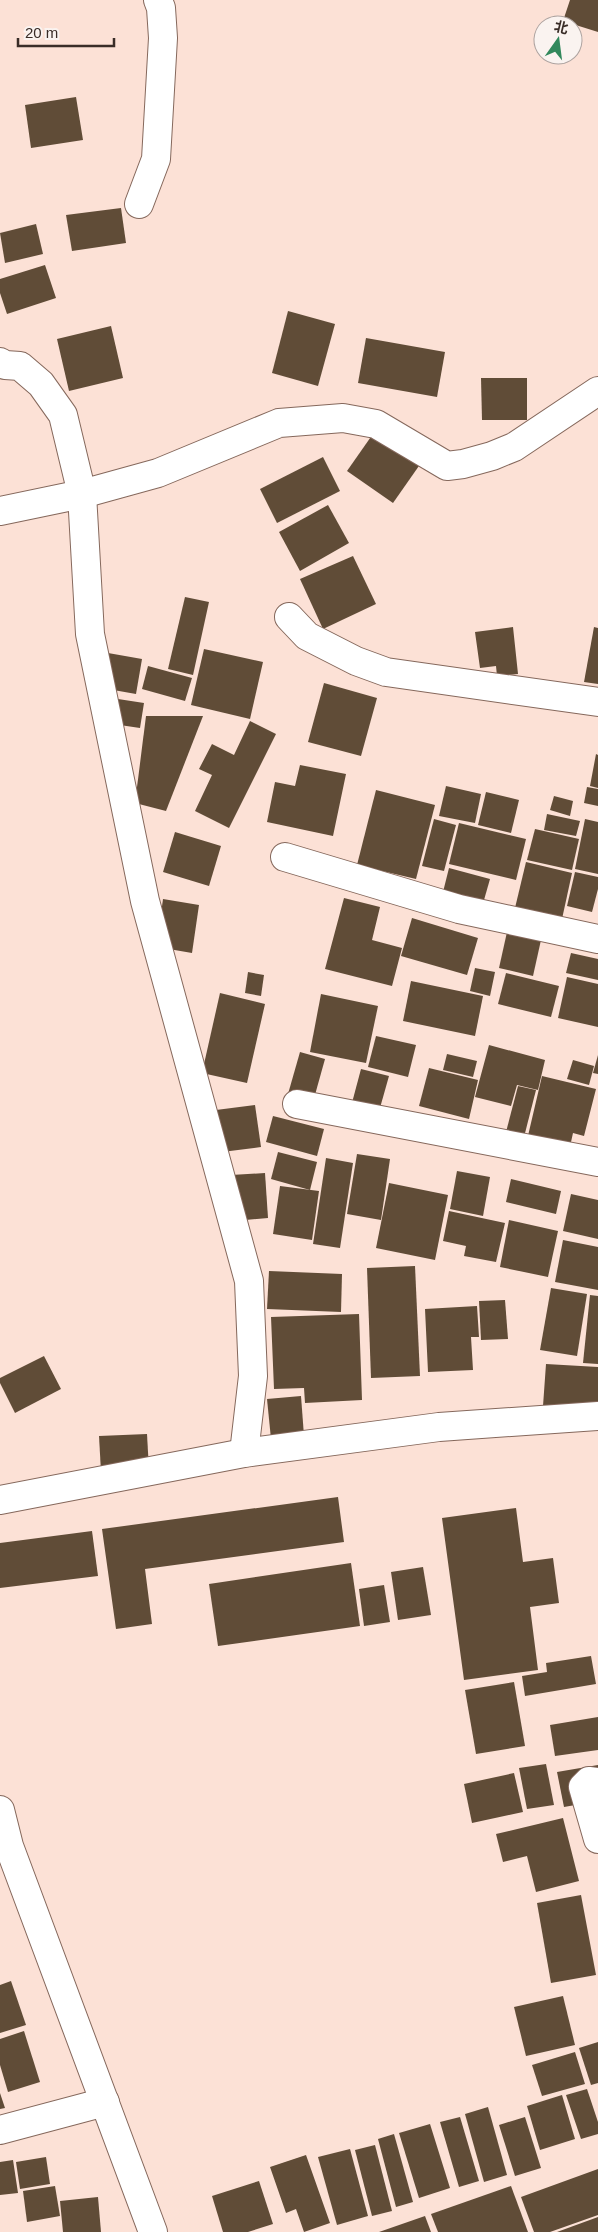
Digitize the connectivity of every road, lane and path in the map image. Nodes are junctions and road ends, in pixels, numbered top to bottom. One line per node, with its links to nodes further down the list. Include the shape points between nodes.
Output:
1 (158, 0): 2 (street, via 163,38 156,159)
2 (140, 204)
3 (0, 362): 5 (street, via 20,366 41,384 63,415)
4 (598, 391): 5 (street, via 514,447 463,464 447,466 376,424 343,418 279,423 158,472)
5 (82, 494): 6 (street); 14 (street, via 90,634 145,901 249,1281 253,1376)
6 (0, 511)
7 (289, 618): 8 (street, via 307,636 386,672)
8 (598, 702)
9 (285, 857): 10 (street, via 460,909)
10 (598, 939)
11 (297, 1104): 12 (street)
12 (598, 1162)
13 (598, 1416): 14 (street, via 439,1427)
14 (244, 1453): 15 (street)
15 (0, 1500)
16 (598, 1782): 18 (street, via 589,1781 583,1788)
17 (0, 1810): 19 (street)
18 (598, 1839)
19 (5, 1847): 20 (street)
20 (105, 2102): 21 (street); 22 (street)
21 (0, 2130)
22 (153, 2232)

